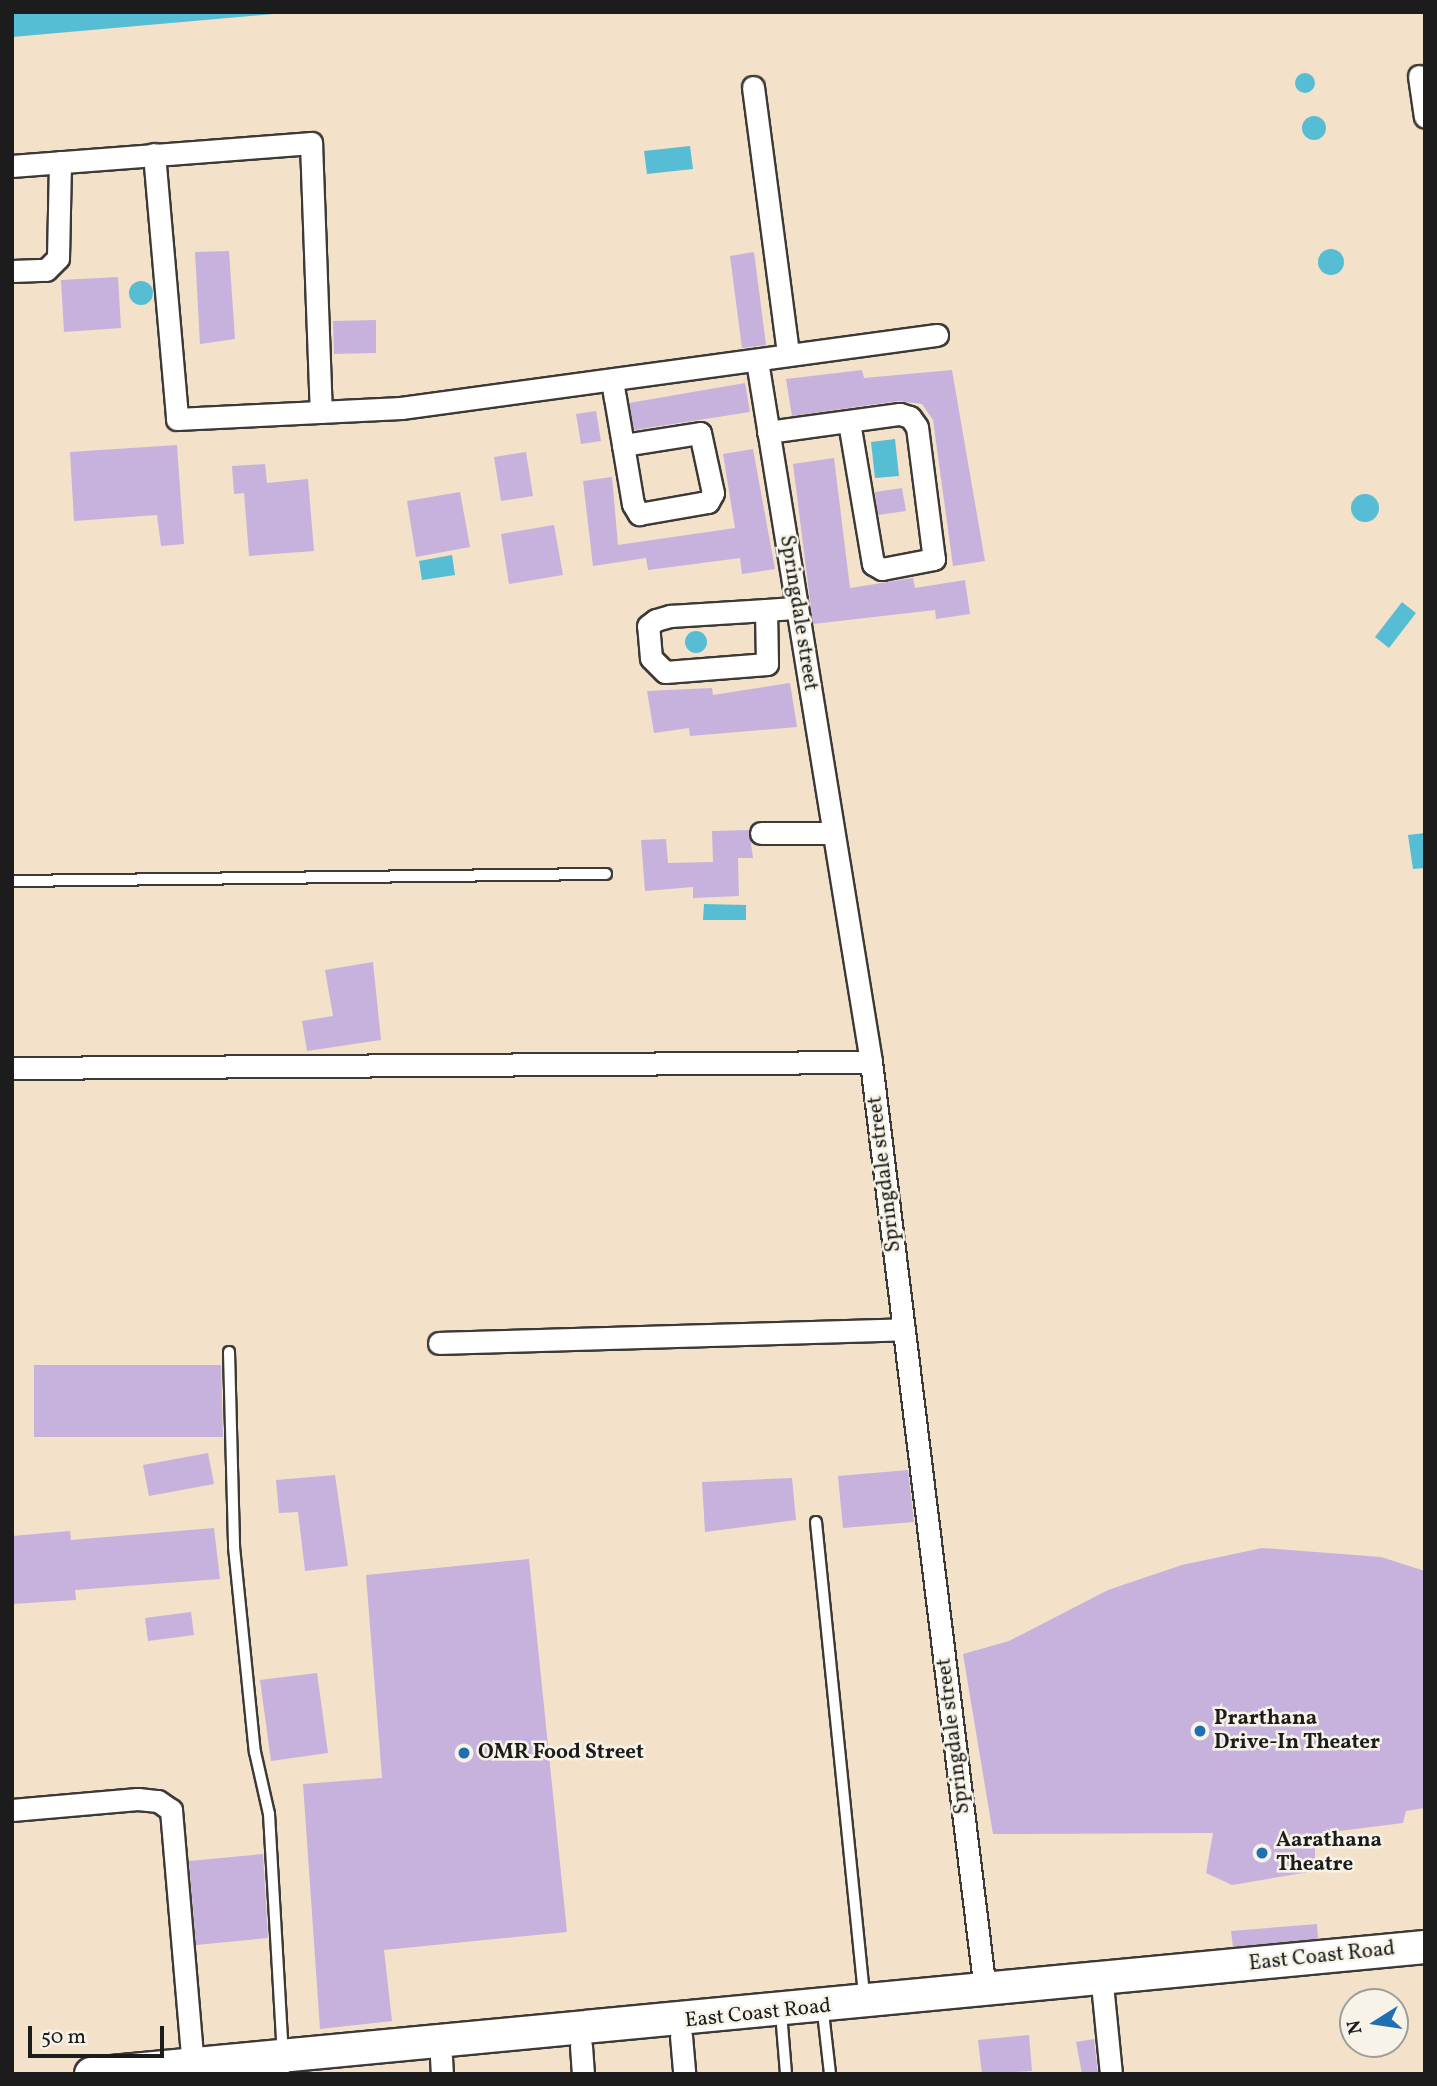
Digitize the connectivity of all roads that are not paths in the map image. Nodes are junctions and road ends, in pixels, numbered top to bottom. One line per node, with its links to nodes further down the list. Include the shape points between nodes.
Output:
1 (1419, 76): 3 (street)
2 (753, 87): 9 (street)
3 (1425, 117)
4 (154, 154): 5 (street); 12 (street, via 177,419); 12 (street, via 311,143)
5 (60, 162): 6 (street); 7 (street, via 58,258 46,270)
6 (12, 166)
7 (12, 271)
8 (937, 335): 9 (street)
9 (788, 352): 10 (street)
10 (757, 361): 11 (street); 14 (street, Springdale street)
11 (612, 380): 12 (street); 15 (street)
12 (321, 412)
13 (849, 422): 13 (street, via 873,565 882,569 934,559 917,427 900,414); 14 (street)
14 (768, 432): 16 (street, Springdale street)
15 (623, 445): 15 (street, via 639,514 708,502 713,493 700,433)
16 (797, 608): 17 (street); 18 (street, Springdale street)
17 (766, 610): 17 (street, via 656,620 648,626 651,659 665,672 767,664)
18 (833, 832): 19 (street); 22 (street, Springdale street)
19 (761, 833)
20 (606, 874): 21 (lane)
21 (12, 881)
22 (871, 1062): 23 (street); 24 (street, Springdale street)
23 (12, 1068)
24 (904, 1329): 25 (street); 31 (street, Springdale street)
25 (439, 1343)
26 (229, 1352): 40 (lane, via 234,1547 255,1752 270,1814)
27 (816, 1522): 33 (lane)
28 (12, 1810): 38 (street, via 138,1800 158,1801 171,1810)
29 (1425, 1947): 31 (main road, East Coast Road)
30 (1425, 1962): 32 (main road, East Coast Road)
31 (985, 1990): 33 (main road, East Coast Road)
32 (1102, 1994): 34 (main road, East Coast Road); 45 (street)
33 (865, 2003): 40 (main road, East Coast Road)
34 (824, 2021): 35 (main road, East Coast Road); 44 (lane)
35 (782, 2025): 36 (main road, East Coast Road); 43 (lane)
36 (681, 2036): 37 (main road, East Coast Road); 42 (street)
37 (582, 2060): 39 (main road, East Coast Road)
38 (193, 2065): 40 (main road, East Coast Road); 41 (main road, East Coast Road)
39 (442, 2066): 40 (main road, East Coast Road)
40 (280, 2068)
41 (91, 2074)
42 (684, 2074)
43 (786, 2074)
44 (830, 2074)
45 (1111, 2074)

